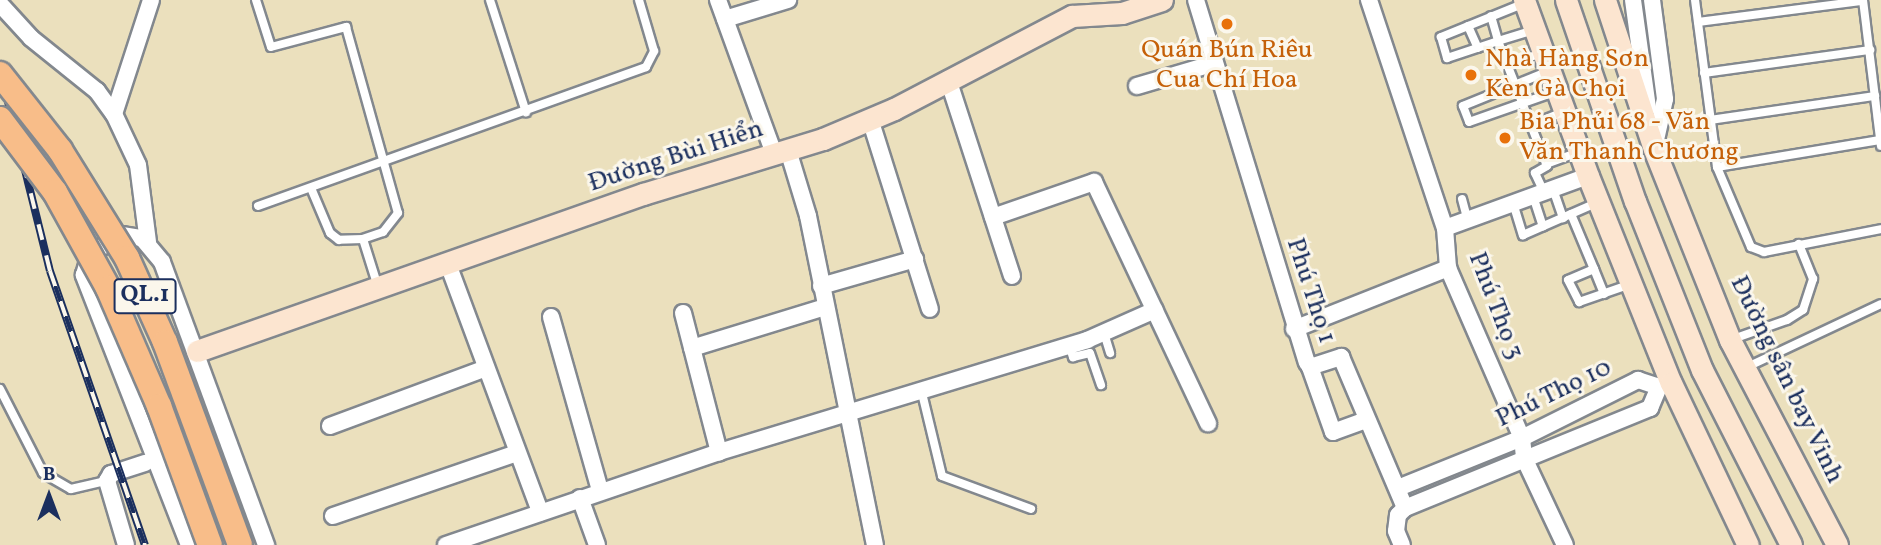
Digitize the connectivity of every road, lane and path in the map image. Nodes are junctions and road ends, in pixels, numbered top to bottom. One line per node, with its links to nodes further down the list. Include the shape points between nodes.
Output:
1 (150, 0): 42 (street)
2 (257, 0): 52 (lane, via 271,47 346,27)
3 (490, 0): 40 (lane)
4 (639, 0): 40 (lane, via 654,51 646,67)
5 (718, 0): 20 (street)
6 (788, 0): 20 (street)
7 (1162, 0): 18 (main road, Đường Bùi Hiển)
8 (1196, 0): 28 (street, Phú Thọ 1)
9 (1368, 0): 66 (street, Phú Thọ 3)
10 (1566, 0): 96 (main road, via 1635,201)
11 (1605, 0): 49 (main road, Đường sân bay Vinh)
12 (1633, 0): 49 (street)
13 (1652, 0): 49 (street, via 1665,99)
14 (1695, 0): 21 (lane)
15 (1863, 0): 21 (lane); 26 (lane)
16 (1525, 1): 19 (lane); 23 (main road)
17 (0, 4): 42 (street, via 31,38 97,91)
18 (1094, 8): 32 (main road, Đường Bùi Hiển)
19 (1491, 16): 22 (lane); 24 (lane)
20 (725, 19): 50 (street)
21 (1698, 22): 30 (lane)
22 (1468, 26): 25 (lane); 25 (lane, via 1441,37 1447,58)
23 (1534, 30): 24 (lane); 27 (main road)
24 (1498, 41): 25 (lane); 29 (lane)
25 (1478, 48)
26 (1870, 50): 30 (lane); 37 (lane)
27 (1546, 62): 29 (lane); 33 (lane); 35 (main road)
28 (1215, 63): 34 (street); 86 (street, Phú Thọ 1)
29 (1507, 65): 33 (lane)
30 (1704, 73): 45 (lane)
31 (0, 74): 121 (main road, QL.1, bridge, via 60,150 127,258 165,342)
32 (948, 79): 44 (main road, Đường Bùi Hiển); 63 (street)
33 (1514, 84): 36 (lane); 38 (lane)
34 (1137, 86)
35 (1557, 91): 38 (lane); 41 (main road)
36 (1493, 94): 39 (lane); 39 (lane, via 1463,106 1469,122)
37 (1875, 96): 45 (lane); 47 (lane)
38 (1522, 103): 39 (lane); 46 (lane)
39 (1502, 110)
40 (526, 112): 52 (lane)
41 (1564, 112): 46 (lane); 51 (main road)
42 (114, 114): 69 (street, via 138,165)
43 (0, 119): 120 (main road, bridge, via 61,202 108,288 159,406)
44 (870, 119): 50 (main road, Đường Bùi Hiển); 71 (street)
45 (1710, 120): 54 (lane)
46 (1531, 125): 53 (lane)
47 (1880, 141): 48 (lane); 54 (lane)
48 (1881, 146)
49 (1654, 149): 88 (main road, Đường sân bay Vinh)
50 (781, 152): 72 (main road, Đường Bùi Hiển, via 643,194); 77 (street)
51 (1578, 152): 53 (lane); 55 (main road)
52 (386, 162): 56 (lane); 68 (lane, via 398,213 389,228)
53 (1546, 164): 57 (lane, via 1535,173)
54 (1717, 167): 70 (lane, via 1751,247 1765,252)
55 (1588, 176): 57 (street); 59 (main road)
56 (311, 188): 61 (lane); 68 (lane, via 334,237)
57 (1544, 192): 60 (street); 62 (lane); 65 (lane)
58 (1462, 199): 64 (lane)
59 (1598, 202): 62 (lane); 76 (main road)
60 (1513, 203): 64 (street); 65 (lane, via 1523,235)
61 (258, 206)
62 (1567, 216): 65 (lane); 74 (lane)
63 (993, 217): 75 (street); 83 (street, via 1094,182)
64 (1468, 222): 66 (street)
65 (1543, 226)
66 (1445, 228): 73 (street, Phú Thọ 3)
67 (1881, 229): 70 (lane)
68 (363, 239): 78 (lane)
69 (148, 242): 91 (street, via 162,262); 119 (street, via 135,235 106,242 86,259 84,275)
70 (1799, 244): 88 (lane, via 1813,279 1803,310)
71 (915, 259): 77 (street); 82 (street)
72 (448, 264): 78 (main road, Đường Bùi Hiển); 93 (street)
73 (1448, 268): 86 (street); 105 (street, Phú Thọ 3)
74 (1594, 269): 79 (lane); 79 (lane, via 1568,279 1579,302)
75 (1012, 276)
76 (1631, 285): 79 (lane); 97 (main road)
77 (821, 286): 81 (street)
78 (378, 287): 91 (main road, Đường Bùi Hiển)
79 (1604, 294)
80 (1881, 304): 95 (lane)
81 (825, 307): 90 (street); 101 (street)
82 (930, 309)
83 (1155, 310): 87 (street); 103 (street)
84 (683, 313): 90 (street)
85 (551, 317): 112 (street)
86 (1294, 329): 94 (street, Phú Thọ 1)
87 (1104, 333): 89 (street); 92 (lane)
88 (1730, 340): 95 (main road, Đường sân bay Vinh)
89 (1069, 345): 98 (lane, via 1073,357 1090,353); 100 (street)
90 (692, 348): 106 (street)
91 (197, 351): 122 (street)
92 (1111, 353)
93 (486, 368): 104 (street); 107 (street)
94 (1310, 368): 102 (street, via 1333,432); 102 (street, Phú Thọ 1, via 1341,357)
95 (1745, 368): 130 (main road, Đường sân bay Vinh)
96 (1702, 370): 97 (main road); 129 (main road)
97 (1665, 385): 105 (street, Phú Thọ 10, via 1638,380); 108 (street, Phú Thọ 10, via 1650,408); 128 (main road)
98 (1101, 386)
99 (0, 389): 110 (lane, via 43,473 71,489)
100 (921, 389): 101 (street); 115 (lane, via 942,476)
101 (847, 411): 106 (street); 125 (street)
102 (1364, 421): 111 (street, Phú Thọ 1)
103 (1208, 423)
104 (330, 426)
105 (1522, 438): 108 (street, Phú Thọ 3); 111 (street, Phú Thọ 10)
106 (719, 452): 112 (street)
107 (517, 453): 116 (street); 117 (street)
108 (1524, 458): 114 (street, Phú Thọ 10); 127 (street, Phú Thọ 3)
109 (145, 464): 110 (street, via 111,474)
110 (107, 481): 118 (street)
111 (1398, 488): 114 (street, Phú Thọ 1)
112 (600, 490): 113 (street)
113 (580, 498): 116 (street); 124 (street)
114 (1405, 508): 126 (street, Phú Thọ 1, via 1398,515 1396,531)
115 (1031, 509)
116 (540, 512): 123 (street)
117 (333, 516)
118 (126, 545)
119 (189, 545)
120 (210, 545)
121 (240, 545)
122 (266, 545)
123 (446, 545)
124 (597, 545)
125 (876, 545)
126 (1402, 545)
127 (1565, 545)
128 (1748, 545)
129 (1791, 545)
130 (1837, 545)

